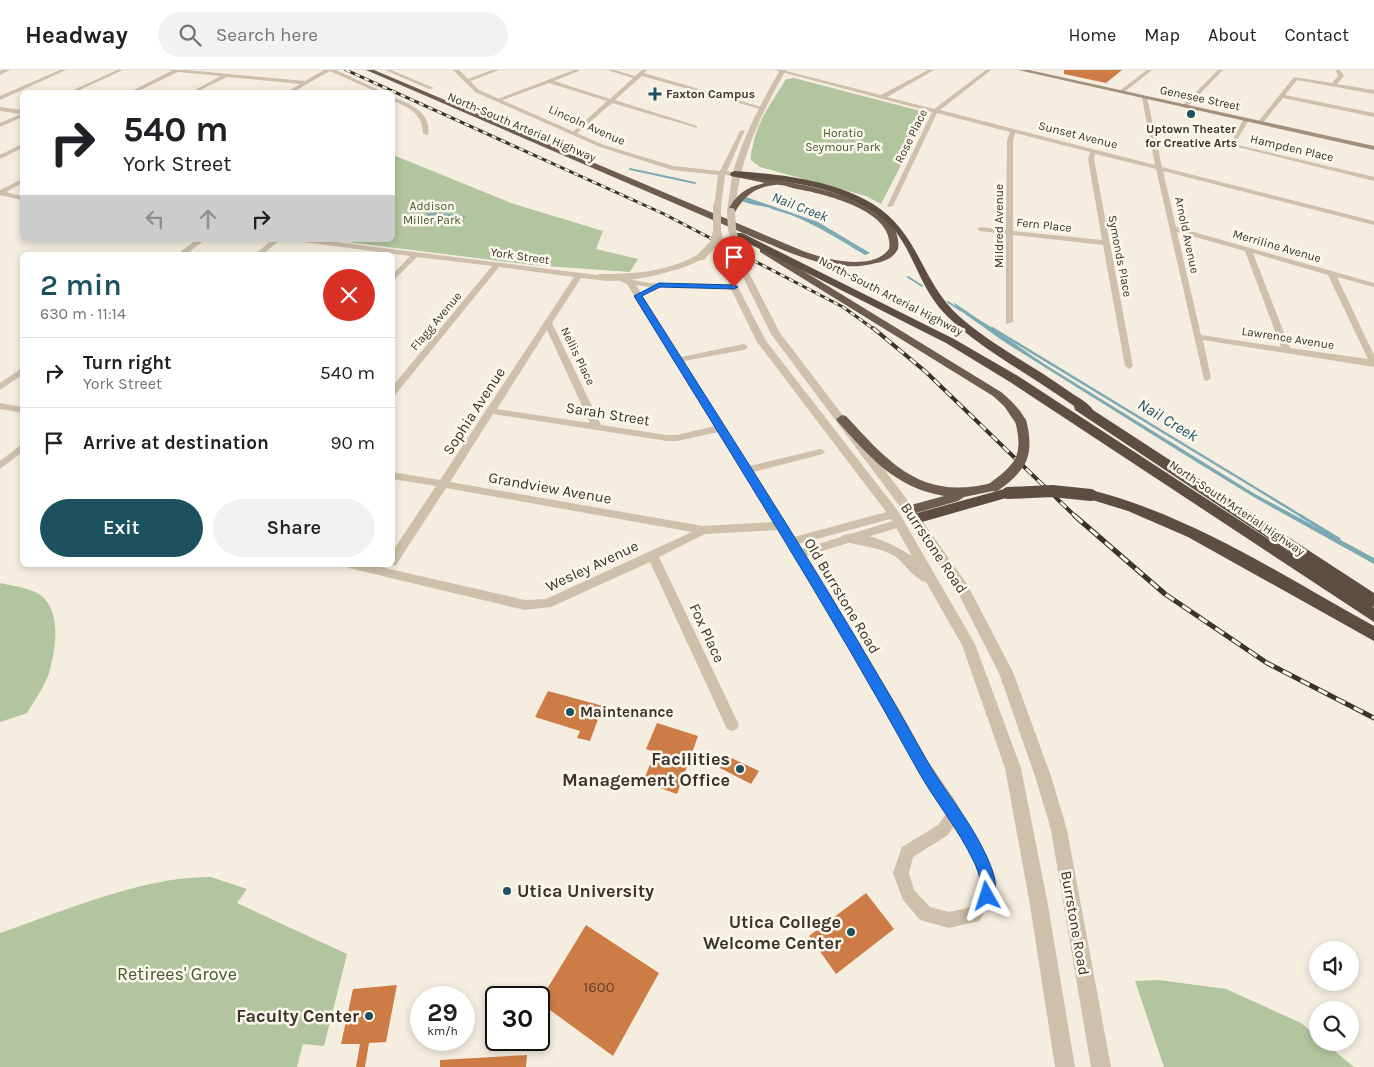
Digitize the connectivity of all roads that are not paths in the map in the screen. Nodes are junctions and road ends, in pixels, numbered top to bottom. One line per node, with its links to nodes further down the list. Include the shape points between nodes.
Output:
1 (8, 70): 22 (street)
2 (64, 70): 40 (street)
3 (121, 70): 31 (street)
4 (172, 70): 5 (street)
5 (178, 70): 24 (street); 32 (street)
6 (236, 70): 24 (street)
7 (330, 70): 28 (street); 35 (street)
8 (357, 70): 80 (highway, North-South Arterial Highway)
9 (369, 70): 79 (highway, North-South Arterial Highway)
10 (387, 70): 30 (street)
11 (456, 70): 26 (street, Lincoln Avenue)
12 (497, 70): 26 (street)
13 (579, 70): 27 (street)
14 (609, 70): 23 (street)
15 (779, 70): 39 (street, Sunset Avenue); 46 (street, Burrstone Road)
16 (932, 70): 39 (street)
17 (989, 70): 48 (street, Rose Place)
18 (1021, 70): 36 (main road, Genesee Street)
19 (1150, 70): 36 (street)
20 (1221, 70): 45 (street)
21 (1338, 70): 29 (street, via 1341,76)
22 (0, 73)
23 (641, 74): 44 (street); 46 (street)
24 (226, 76): 28 (street); 33 (street)
25 (1300, 78): 29 (street); 38 (street, via 1295,79)
26 (466, 81): 43 (street, Lincoln Avenue, via 477,91)
27 (548, 81): 43 (street); 44 (street)
28 (306, 83): 34 (street)
29 (1334, 84): 37 (street)
30 (431, 88)
31 (76, 90)
32 (136, 90)
33 (197, 90)
34 (294, 90)
35 (375, 90)
36 (1121, 92): 41 (main road, Genesee Street)
37 (1374, 92)
38 (1282, 96): 51 (street); 53 (street)
39 (882, 97): 48 (street, Sunset Avenue)
40 (0, 98)
41 (1145, 98): 45 (main road, Genesee Street); 63 (street, Arnold Avenue)
42 (395, 100): 58 (street, via 420,112 427,125)
43 (498, 100): 57 (street, Lincoln Avenue)
44 (612, 101): 55 (street); 57 (street)
45 (1185, 106): 52 (main road, Genesee Street)
46 (759, 107): 64 (street, Burrstone Road); 65 (street, Burrstone Road)
47 (0, 109): 49 (street)
48 (935, 111): 56 (street, Sunset Avenue); 71 (street, Rose Place)
49 (20, 113)
50 (20, 114): 54 (street)
51 (1374, 115)
52 (1246, 120): 53 (main road, Genesee Street); 66 (street, Hampden Place, via 1234,138 1232,144 1236,146)
53 (1260, 123): 60 (main road, Genesee Street)
54 (0, 125)
55 (695, 128)
56 (1013, 130): 61 (street, Sunset Avenue); 78 (street, Mildred Avenue, via 1010,141)
57 (575, 133): 64 (street, Lincoln Avenue, via 637,159 679,169)
58 (426, 134)
59 (20, 147): 62 (street)
60 (1374, 148)
61 (1093, 151): 63 (street, Sunset Avenue); 84 (street, Symonds Place, via 1091,159)
62 (0, 157)
63 (1160, 168): 74 (street, Sunset Avenue); 76 (street, Arnold Avenue)
64 (722, 174): 65 (street, Lincoln Avenue); 77 (street, Burrstone Road, bridge)
65 (734, 174): 68 (highway); 72 (street, Burrstone Road); 117 (highway, via 801,183 843,194 879,210 899,230 942,306)
66 (1374, 179)
67 (20, 182): 69 (street)
68 (792, 185): 72 (highway, via 776,184 750,189 739,197); 79 (highway, via 846,200 870,211 891,232 895,242 892,251 876,260 848,265 825,261)
69 (0, 193): 70 (street)
70 (20, 198)
71 (890, 206)
72 (731, 212): 116 (street, Burrstone Road, bridge, via 741,264 776,334)
73 (1374, 215): 74 (street)
74 (1372, 222)
75 (980, 229): 78 (street, Fern Place)
76 (1174, 229): 86 (street, Merriline Avenue); 103 (street, Arnold Avenue)
77 (717, 231): 96 (street, bridge, via 714,243 702,256 682,268); 99 (street, Burrstone Road, bridge)
78 (1010, 233): 84 (street, Fern Place); 101 (street, Mildred Avenue)
79 (753, 234): 117 (highway, North-South Arterial Highway, via 1003,361)
80 (739, 235): 126 (highway, bridge, via 901,333 1008,404 1021,422 1026,440 1022,461 995,486); 139 (highway, North-South Arterial Highway, via 941,337 1014,379)
81 (198, 242): 87 (street)
82 (274, 242): 88 (street)
83 (320, 242): 85 (street, York Street)
84 (1106, 243): 108 (street, Symonds Place)
85 (346, 245): 89 (street); 90 (street, York Street)
86 (1248, 249): 92 (street, Merriline Avenue); 105 (street)
87 (184, 252)
88 (262, 252)
89 (338, 252)
90 (416, 254): 91 (street, York Street); 94 (street)
91 (498, 264): 93 (street, York Street); 112 (street, Flagg Avenue)
92 (1331, 272): 98 (street, Merriline Avenue); 107 (street)
93 (579, 275): 95 (street, York Street); 102 (street, Sophia Avenue)
94 (395, 277)
95 (599, 277): 96 (street)
96 (628, 280): 97 (street); 100 (street, Old Burrstone Road)
97 (659, 285): 99 (street); 100 (street)
98 (1374, 285)
99 (734, 287): 128 (street, Burrstone Road, via 763,343)
100 (638, 296): 106 (street, Old Burrstone Road)
101 (1009, 322)
102 (548, 323): 115 (street, Sophia Avenue); 118 (street, Nellis Place)
103 (1198, 337): 105 (street, Lawrence Avenue); 110 (street, Arnold Avenue)
104 (744, 347): 106 (street)
105 (1287, 350): 107 (street, Lawrence Avenue)
106 (677, 360): 119 (street, Old Burrstone Road)
107 (1374, 364)
108 (1130, 366)
109 (20, 372): 111 (street)
110 (1207, 378)
111 (0, 387)
112 (395, 389)
113 (0, 406): 114 (street)
114 (20, 410)
115 (492, 411): 118 (street, Sarah Street); 125 (street, Sophia Avenue)
116 (842, 419): 126 (highway, via 900,478 934,491); 127 (street, Burrstone Road)
117 (1106, 424): 138 (highway, North-South Arterial Highway)
118 (597, 427): 119 (street, Sarah Street, via 667,438)
119 (720, 428): 123 (street, Old Burrstone Road)
120 (20, 450): 122 (street)
121 (820, 452): 123 (street)
122 (0, 466)
123 (746, 470): 129 (street, Old Burrstone Road)
124 (395, 476): 125 (street, Grandview Avenue)
125 (444, 484): 130 (street, Grandview Avenue); 135 (street, Sophia Avenue)
126 (969, 494): 127 (highway)
127 (912, 514): 128 (street); 140 (highway, bridge, via 1008,493 1052,491 1114,500 1152,513 1191,532); 144 (street, Burrstone Road, via 962,588 1006,672 1022,711 1059,830)
128 (897, 519): 131 (street); 132 (street); 137 (street, Burrstone Road)
129 (781, 526): 130 (street, Wesley Avenue); 132 (street, Old Burrstone Road)
130 (703, 530): 134 (street, Wesley Avenue)
131 (847, 538): 133 (street); 137 (street, via 892,548 908,559)
132 (791, 542): 133 (street, Old Burrstone Road)
133 (799, 554): 142 (street, Old Burrstone Road, via 923,766)
134 (652, 555): 136 (street, Wesley Avenue, via 559,599 536,605 525,605); 141 (street, Fox Place)
135 (395, 558)
136 (393, 567)
137 (942, 596): 143 (street, Burrstone Road, via 968,644 1013,768)
138 (1374, 601)
139 (1374, 616)
140 (1374, 634)
141 (732, 725)
142 (950, 805): 142 (street, Old Burrstone Road, via 952,817 943,830 907,852 901,873 908,895 926,914 949,920 973,915 987,896 989,882)
143 (1065, 1067)
144 (1101, 1067)

